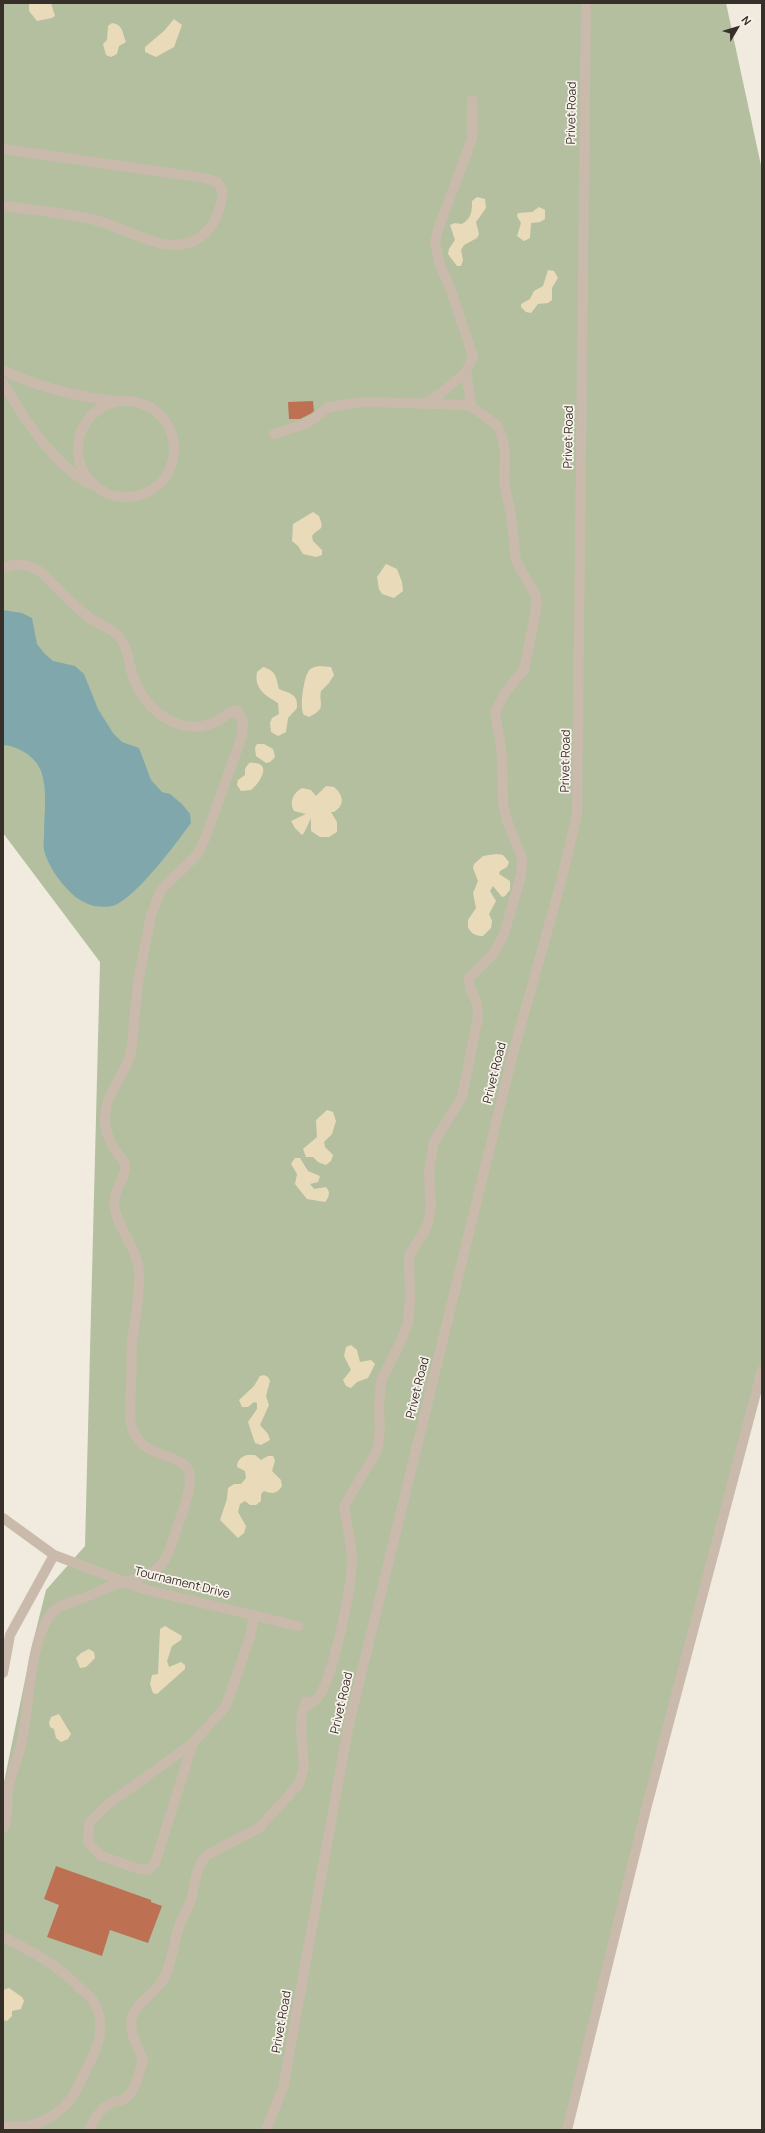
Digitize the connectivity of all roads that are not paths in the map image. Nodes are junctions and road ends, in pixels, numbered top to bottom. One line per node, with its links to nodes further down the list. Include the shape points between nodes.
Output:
1 (586, 3): 26 (street, Privet Road, via 577,814 561,882 512,1057 348,1728 283,2088)
2 (472, 100): 6 (street, via 472,139 438,227 435,242 440,266 473,356)
3 (3, 149): 4 (street, via 205,178 217,182 223,192 218,215 211,228 200,238 177,245 162,244 90,218)
4 (3, 206)
5 (3, 370): 8 (street, via 26,381 55,390)
6 (466, 372): 9 (street, via 440,394); 10 (street)
7 (3, 383): 12 (street, via 36,433 64,465 82,480)
8 (116, 402): 12 (street, via 92,415 80,433 77,449 80,466 88,480); 12 (street, via 149,406 162,416 170,430 174,445 173,460 168,474 158,486 145,494 130,498 114,497)
9 (423, 404): 10 (street); 11 (street, via 367,402 327,408 302,425)
10 (472, 408): 25 (street, via 498,426 504,441 504,482 511,514 516,561 536,596 536,611 524,670 506,691 495,712 502,754 503,804 522,858 521,875 504,934 494,953 469,978 470,988 477,1003 478,1016 462,1097 434,1142 429,1172 431,1208 427,1227 409,1256 408,1324 381,1381 377,1451 344,1506 352,1556 350,1583 325,1683 320,1694 310,1704 306,1701 302,1713 304,1766 299,1784 259,1828 201,1861 191,1900 178,1927 167,1970 156,1989 133,2016 130,2027 143,2060 134,2084 128,2097 114,2101 103,2109)
11 (274, 434)
12 (100, 490)
13 (3, 568): 17 (street, via 25,564 34,568 86,616 115,633 121,639 139,689 152,706 169,721 186,727 196,727 214,723 237,710 243,722 236,757 202,845 190,862 160,890 151,915 138,982 132,1052 111,1092 105,1117 111,1144 125,1164 114,1202 116,1214 139,1270 131,1363 130,1419 142,1445 150,1451 180,1461 189,1472 190,1478 176,1532 163,1565 153,1573)
14 (762, 1370): 27 (street, via 646,1809)
15 (3, 1518): 16 (street, Tournament Drive)
16 (54, 1555): 17 (street, Tournament Drive); 20 (street, via 10,1635)
17 (125, 1582): 18 (street, Tournament Drive, via 144,1589); 22 (street, via 62,1605 52,1612 46,1624 37,1649 22,1741 8,1792 7,1815)
18 (254, 1615): 19 (street, Tournament Drive); 21 (street, via 250,1637 226,1706)
19 (298, 1626)
20 (3, 1673)
21 (193, 1743): 21 (street, via 107,1805 89,1823 88,1842 101,1856 139,1869 148,1870 154,1863)
22 (3, 1829)
23 (3, 1937): 24 (street, via 37,1954 70,1977 93,2000 99,2015 100,2027 99,2044 69,2102 57,2112 30,2126)
24 (3, 2126)
25 (89, 2130)
26 (266, 2130)
27 (567, 2130)

